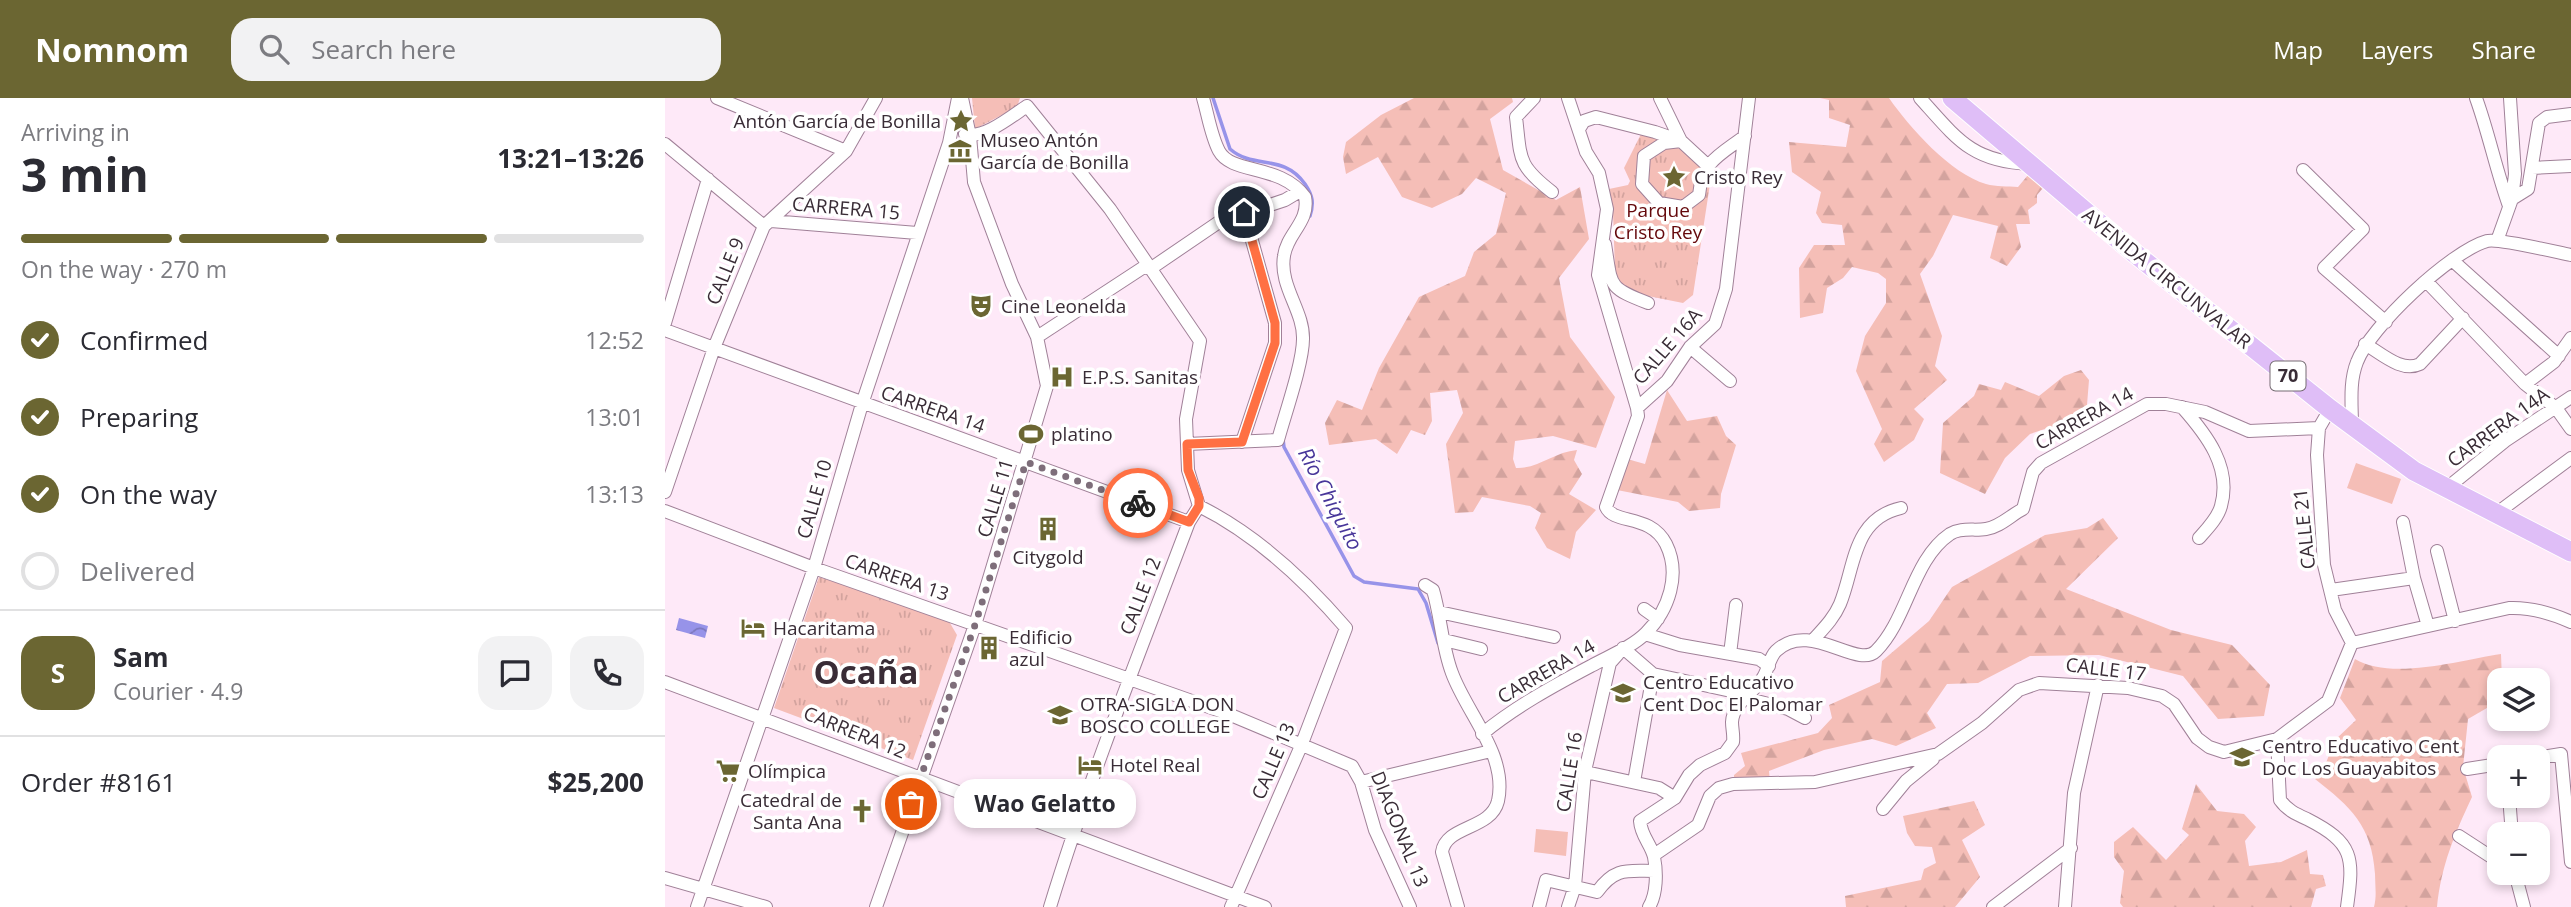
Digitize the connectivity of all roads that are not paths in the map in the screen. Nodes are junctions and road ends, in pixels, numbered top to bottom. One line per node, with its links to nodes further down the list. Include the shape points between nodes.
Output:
1 (717, 98): 21 (street)
2 (876, 98): 21 (street, CALLE 9)
3 (960, 98): 16 (street, CALLE 10); 17 (street, CALLE 11)
4 (1203, 98): 28 (street, via 1220,154 1231,163 1283,176)
5 (1534, 98): 29 (street, via 1516,117 1521,154 1528,173)
6 (1568, 98): 15 (street)
7 (1660, 98): 19 (street)
8 (1749, 98): 18 (street, CALLE 16A)
9 (1920, 98): 22 (street, via 1975,152 1999,163)
10 (1952, 98): 22 (main road, AVENIDA CIRCUNVALAR / 70)
11 (2510, 98): 30 (street, via 2515,174)
12 (1028, 102): 17 (street, via 1000,124); 38 (street, via 1111,209)
13 (2479, 102): 30 (street, via 2495,168)
14 (2571, 114): 25 (street, via 2547,117 2539,123)
15 (1579, 129): 19 (street, via 1584,121 1596,117); 34 (street, via 1599,173 1607,209)
16 (953, 131): 17 (street); 33 (street, CALLE 10)
17 (970, 136): 45 (street, CALLE 11, via 974,182 1012,285)
18 (1745, 136): 23 (street); 48 (street, CALLE 16A, via 1725,289 1715,324)
19 (1681, 141): 23 (street); 23 (street, via 1664,143 1644,156 1642,184 1660,203 1683,207 1699,194)
20 (665, 144): 27 (street)
21 (846, 151): 32 (street, CALLE 9)
22 (2030, 164): 58 (main road, AVENIDA CIRCUNVALAR / 70)
23 (1707, 165)
24 (2571, 166): 25 (street)
25 (2532, 168): 30 (street, via 2528,189)
26 (2302, 170): 42 (street, via 2363,229 2324,268)
27 (708, 179): 32 (street); 43 (street)
28 (1300, 191): 31 (street); 62 (street, via 1305,197 1305,215 1287,244 1283,268 1303,338 1279,440)
29 (1552, 192)
30 (2510, 203): 35 (street)
31 (1244, 212): 38 (street, via 1219,222); 62 (street, via 1275,323 1275,343)
32 (767, 224): 33 (street, CARRERA 15); 49 (street, CALLE 9)
33 (917, 233): 54 (street, CALLE 10)
34 (1605, 240): 40 (street, via 1612,283 1617,290); 56 (street, via 1598,275)
35 (2493, 241): 36 (street); 37 (street)
36 (2571, 255)
37 (2452, 260): 39 (street); 50 (street)
38 (1148, 267): 45 (street); 63 (street, via 1200,341 1186,419)
39 (2427, 282): 41 (street); 42 (street)
40 (1648, 303)
41 (2463, 318): 47 (street, via 2412,368); 52 (street)
42 (2386, 322): 47 (street)
43 (665, 323)
44 (665, 330): 49 (street, CARRERA 14)
45 (1037, 337): 65 (street, CALLE 11, via 1047,386)
46 (2571, 338): 50 (street)
47 (2365, 344): 59 (street, via 2352,387)
48 (1690, 347): 51 (street); 56 (street, CALLE 16A, via 1667,381)
49 (714, 348): 54 (street, CARRERA 14); 67 (street, CALLE 9)
50 (2559, 356): 52 (street)
51 (1730, 382)
52 (2525, 384): 57 (street)
53 (2571, 397): 57 (street, CARRERA 14A)
54 (862, 404): 65 (street, CARRERA 14); 77 (street, CALLE 10)
55 (2182, 407): 60 (street, CARRERA 14, via 2249,430); 74 (street, via 2207,435 2224,484 2218,512); 91 (street, CARRERA 14, via 2147,404 2041,463 2033,472 2023,509 1997,526 1958,530 1941,543 1921,567 1907,601 1875,652 1866,656)
56 (1637, 408): 84 (street, via 1606,507 1617,518 1633,518 1658,531 1667,546 1672,571 1670,598)
57 (2556, 408): 61 (street); 66 (street, CARRERA 14A, via 2505,441)
58 (2330, 409): 59 (main road, AVENIDA CIRCUNVALAR / 70); 60 (street, CALLE 21)
59 (2352, 426): 66 (main road, AVENIDA CIRCUNVALAR / 70, via 2414,471)
60 (2319, 428): 80 (street, CALLE 21, via 2319,500)
61 (2571, 429)
62 (1242, 442): 63 (street)
63 (1187, 444): 68 (street, via 1188,470)
64 (2571, 458): 71 (street)
65 (1026, 462): 72 (street, CARRERA 14); 87 (street, CALLE 11)
66 (2447, 488): 71 (main road, AVENIDA CIRCUNVALAR / 70)
67 (665, 492)
68 (1199, 506): 72 (street, CALLE 12); 108 (street, CALLE 13, via 1228,520 1262,547 1346,628)
69 (1901, 508): 91 (street, via 1885,512 1856,545 1841,603)
70 (665, 511): 77 (street, CARRERA 13)
71 (2497, 513): 76 (main road, AVENIDA CIRCUNVALAR / 70)
72 (1189, 522): 99 (street, CALLE 12)
73 (2403, 522): 78 (street)
74 (2199, 538)
75 (2437, 551): 85 (street)
76 (2571, 552)
77 (814, 568): 87 (street, CARRERA 13); 103 (street, CALLE 10)
78 (2414, 578): 80 (street); 88 (street)
79 (1425, 585): 83 (street, via 1433,590)
80 (2331, 590): 93 (street, CALLE 21, via 2335,610)
81 (1737, 605): 96 (street)
82 (1644, 609): 84 (street)
83 (1439, 612): 90 (street); 92 (street)
84 (1658, 619): 89 (street)
85 (2455, 621): 86 (street, via 2524,607); 88 (street)
86 (2571, 622)
87 (975, 625): 99 (street, CARRERA 13); 118 (street, CALLE 11)
88 (2428, 626): 93 (street)
89 (1644, 634): 94 (street); 96 (street)
90 (1554, 637)
91 (1814, 639): 97 (street, via 1779,648)
92 (1444, 640): 95 (street); 105 (street, via 1452,675)
93 (2352, 643): 106 (street, CALLE 17, via 2328,701)
94 (1623, 648): 98 (street, CARRERA 14); 105 (street, CARRERA 14, via 1510,712); 117 (street, CALLE 16, via 1609,663)
95 (1481, 649)
96 (1730, 654): 97 (street, via 1759,659)
97 (1769, 666): 102 (street)
98 (1653, 674): 102 (street, CARRERA 14, via 1740,693); 120 (street)
99 (1130, 678): 108 (street, CARRERA 13); 123 (street, CALLE 12)
100 (665, 682): 103 (street, CARRERA 12)
101 (2098, 685): 106 (street, CALLE 17, via 2162,696 2174,704 2197,738 2224,752); 110 (street, CALLE 17, via 2039,683 2019,690); 125 (street, via 2074,793)
102 (1745, 698): 104 (street, CARRERA 14); 121 (street, via 1733,715 1733,742 1725,753 1689,775)
103 (764, 717): 118 (street, CARRERA 12); 132 (street, CALLE 10)
104 (1805, 718)
105 (1482, 734): 109 (street)
106 (2277, 738): 147 (street, via 2280,800 2342,840 2348,852)
107 (2571, 744): 111 (street)
108 (1301, 746): 113 (street, CARRERA 13); 133 (street, CALLE 13)
109 (1492, 751): 119 (street); 141 (street, via 1499,768 1497,804 1483,822 1450,837 1442,852)
110 (1938, 754): 122 (street, via 1906,781); 127 (street, CALLE 17, via 1815,782 1719,788 1710,796 1698,825)
111 (2561, 754): 112 (street); 128 (street)
112 (2550, 756)
113 (1352, 766): 119 (street, DIAGONAL 13)
114 (2487, 766): 116 (street)
115 (1567, 768): 117 (street)
116 (2467, 769)
117 (1585, 771): 120 (street); 131 (street, CALLE 16)
118 (919, 778): 123 (street, CARRERA 12); 136 (street, CALLE 11)
119 (1361, 782): 140 (street, DIAGONAL 13, via 1375,830)
120 (1634, 782): 121 (street, via 1660,788)
121 (1675, 798): 127 (street, via 1640,821 1641,834)
122 (1883, 809)
123 (1072, 836): 133 (street, CARRERA 12); 137 (street, CALLE 12)
124 (2459, 836): 126 (street)
125 (2071, 848): 145 (street); 146 (street)
126 (2487, 854)
127 (1654, 856): 129 (street)
128 (2571, 862)
129 (1654, 871): 131 (street, via 1623,869 1597,892); 144 (street, via 1656,886)
130 (665, 878): 132 (street)
131 (1575, 886): 142 (street, via 1546,880); 143 (street, CALLE 16)
132 (704, 887): 134 (street, CALLE 10); 135 (street)
133 (1236, 893): 138 (street, CALLE 13); 139 (street, CARRERA 12)
134 (697, 907)
135 (766, 907)
136 (876, 907)
137 (1050, 907)
138 (1231, 907)
139 (1265, 907)
140 (1410, 907)
141 (1458, 907)
142 (1539, 907)
143 (1568, 907)
144 (1649, 907)
145 (1993, 907)
146 (2065, 907)
147 (2347, 907)

